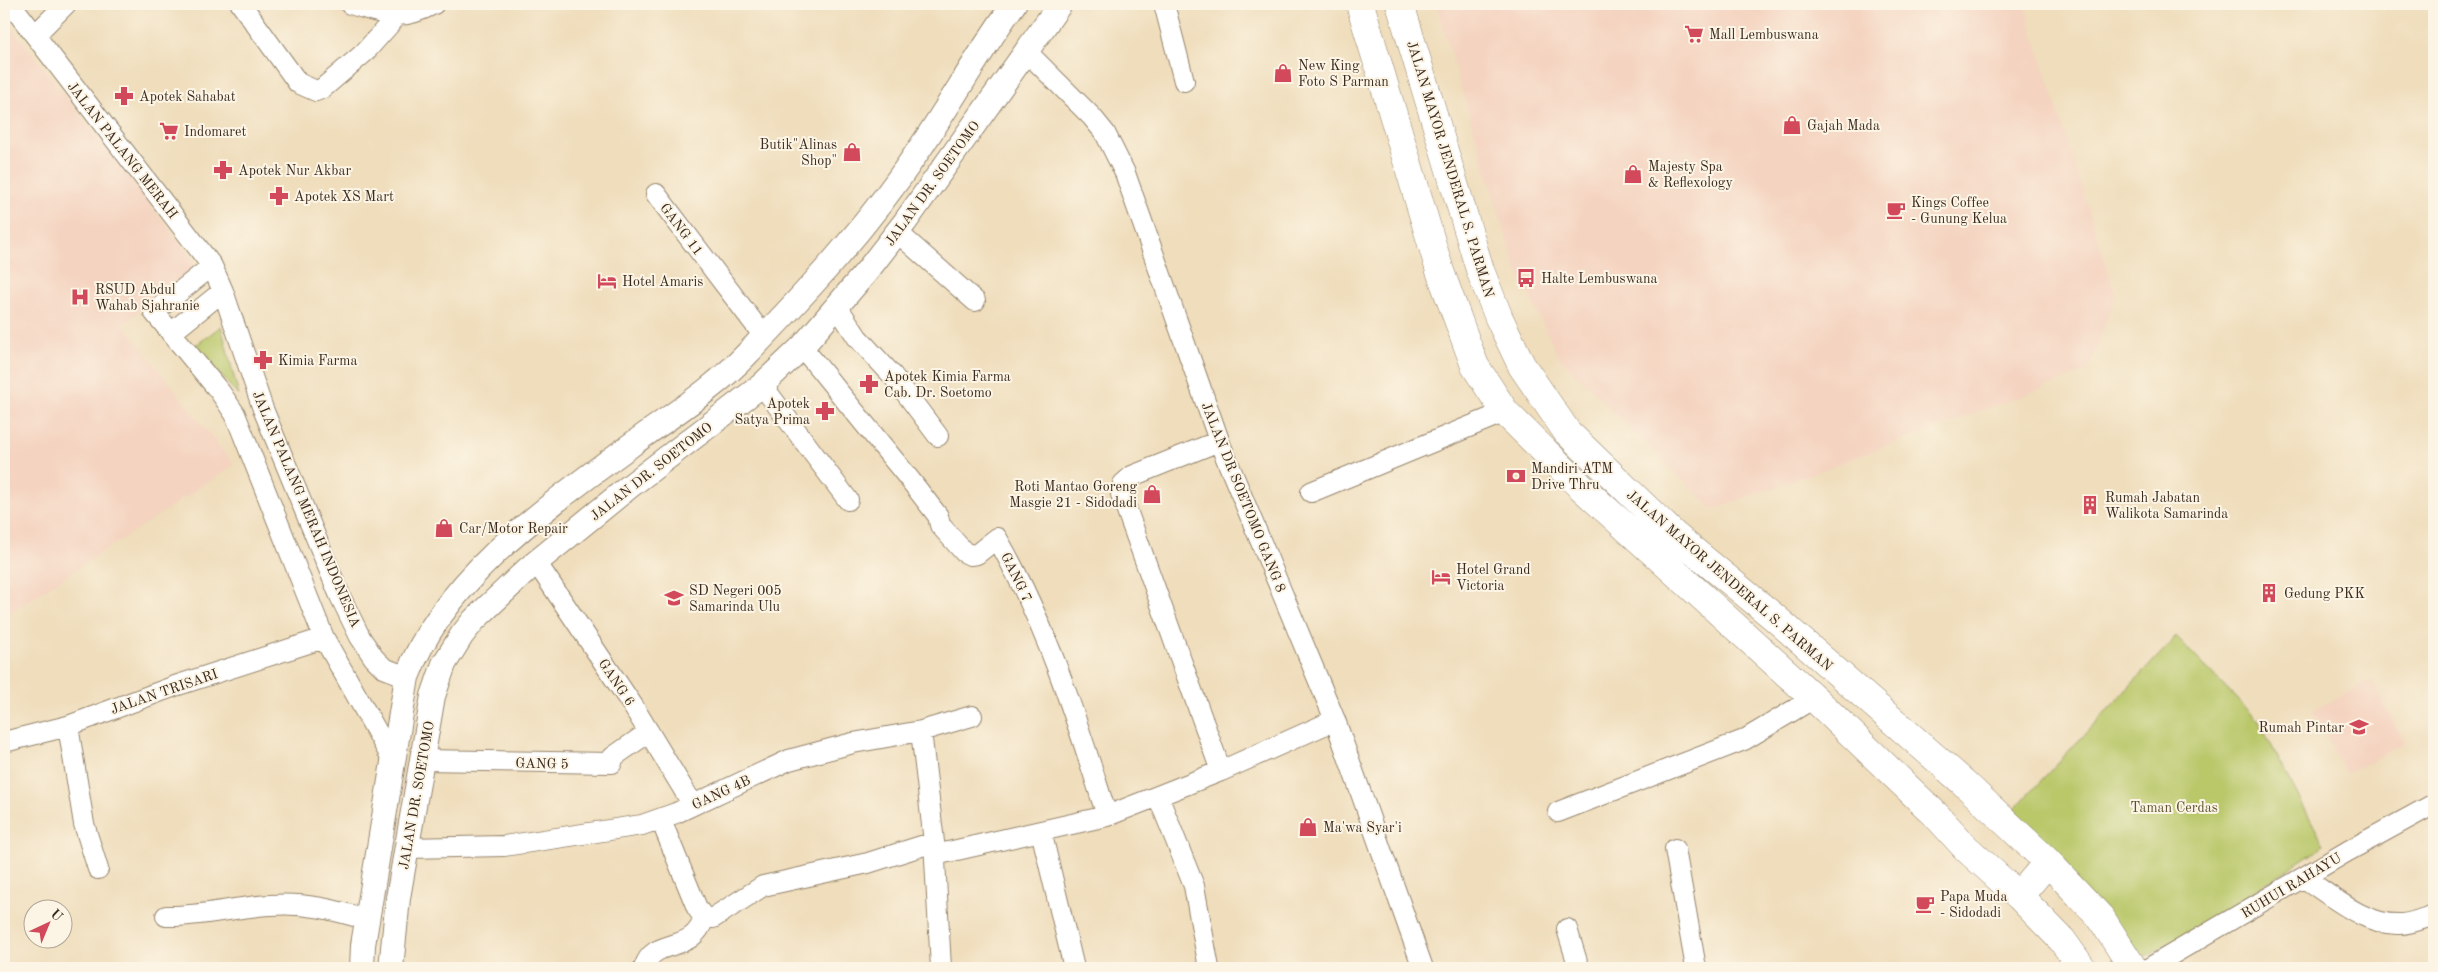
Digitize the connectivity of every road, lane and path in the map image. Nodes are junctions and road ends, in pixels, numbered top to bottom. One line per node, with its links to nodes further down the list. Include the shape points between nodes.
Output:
1 (11, 4): 12 (street, JALAN PALANG MERAH)
2 (66, 4): 12 (street)
3 (241, 4): 11 (street, via 298,83 316,91 364,53)
4 (350, 4): 11 (street)
5 (434, 4): 11 (street)
6 (1014, 4): 22 (street, JALAN DR. SOETOMO, via 916,154 867,221 803,296)
7 (1060, 4): 13 (street, JALAN DR. SOETOMO)
8 (1164, 4): 14 (street)
9 (1360, 4): 26 (main road, JALAN MAYOR JENDERAL S. PARMAN, via 1440,271 1475,366)
10 (1400, 4): 57 (main road, JALAN MAYOR JENDERAL S. PARMAN, via 1480,270 1522,366 1567,432 1674,535 1774,617 1963,782)
11 (396, 17)
12 (35, 35): 17 (street, JALAN PALANG MERAH)
13 (1026, 51): 16 (street, JALAN DR. SOETOMO); 29 (street, JALAN DR SOETOMO GANG 8, via 1092,117 1105,133 1126,173)
14 (1184, 81)
15 (656, 194): 22 (street, GANG 11)
16 (897, 232): 19 (street); 20 (street, JALAN DR. SOETOMO)
17 (212, 266): 18 (street, JALAN PALANG MERAH); 21 (street, via 154,312)
18 (223, 291): 21 (street); 30 (street, JALAN PALANG MERAH INDONESIA, via 263,409)
19 (975, 301)
20 (837, 306): 23 (street, JALAN DR. SOETOMO); 28 (street, via 857,337 893,376)
21 (171, 333): 32 (street, via 229,404)
22 (763, 335): 25 (street, JALAN DR. SOETOMO, via 746,355)
23 (802, 347): 24 (street, JALAN DR. SOETOMO); 51 (street, GANG 7, via 964,552 977,554 997,538 1011,562 1065,686)
24 (762, 385): 27 (street, JALAN DR. SOETOMO); 33 (street)
25 (690, 404): 27 (street); 36 (street, JALAN DR. SOETOMO, via 537,518 486,563 432,625)
26 (1505, 412): 31 (street); 37 (main road, JALAN MAYOR JENDERAL S. PARMAN, via 1650,551)
27 (707, 428): 34 (street, JALAN DR. SOETOMO)
28 (938, 436)
29 (1220, 441): 39 (street, JALAN DR SOETOMO GANG 8); 46 (street, via 1132,476 1123,484 1121,494)
30 (293, 483): 32 (street); 36 (street, JALAN PALANG MERAH INDONESIA, via 360,637 384,668)
31 (1311, 492)
32 (267, 494): 35 (street)
33 (848, 500)
34 (536, 562): 42 (street, GANG 6); 44 (street, JALAN DR. SOETOMO, via 474,620 444,664 433,696)
35 (324, 638): 40 (street, JALAN TRISARI, via 175,686); 45 (street)
36 (407, 677): 45 (street, JALAN DR. SOETOMO)
37 (1814, 698): 50 (street, via 1744,740); 60 (main road, JALAN MAYOR JENDERAL S. PARMAN)
38 (972, 716): 41 (street, GANG 4B)
39 (1335, 720): 46 (street); 73 (street, JALAN DR SOETOMO GANG 8)
40 (68, 726): 43 (street, JALAN TRISARI); 58 (street, via 84,824)
41 (921, 731): 49 (street, GANG 4B, via 853,743 789,760); 55 (street)
42 (649, 732): 44 (street, GANG 5, via 613,757 612,763); 49 (street, GANG 6)
43 (4, 742)
44 (422, 760): 54 (street, JALAN DR. SOETOMO)
45 (394, 762): 64 (street, JALAN DR. SOETOMO)
46 (1221, 771): 47 (street)
47 (1158, 796): 51 (street); 72 (street, via 1194,886)
48 (2434, 804): 59 (street, RUHUI RAHAYU)
49 (693, 805): 52 (street, GANG 4B)
50 (1558, 812)
51 (1107, 816): 53 (street)
52 (661, 820): 54 (street, GANG 4B, via 504,846); 63 (street)
53 (1041, 831): 55 (street); 71 (street)
54 (407, 848): 68 (street, JALAN DR. SOETOMO)
55 (934, 848): 63 (street, via 763,886 713,918); 70 (street)
56 (1675, 849): 75 (street)
57 (2048, 862): 60 (main road); 77 (main road, JALAN MAYOR JENDERAL S. PARMAN, via 2101,918)
58 (98, 869)
59 (2304, 878): 61 (street, via 2377,922 2402,924); 66 (street, RUHUI RAHAYU)
60 (2019, 896): 76 (main road, JALAN MAYOR JENDERAL S. PARMAN, via 2062,940)
61 (2434, 915)
62 (166, 916): 64 (street, via 295,904 328,908)
63 (704, 918): 69 (street, via 700,931 684,943 661,948 646,960)
64 (368, 920): 67 (street, JALAN DR. SOETOMO)
65 (1567, 929): 74 (street)
66 (2155, 964)
67 (362, 968)
68 (391, 968)
69 (644, 968)
70 (941, 968)
71 (1074, 968)
72 (1209, 968)
73 (1423, 968)
74 (1579, 968)
75 (1696, 968)
76 (2082, 968)
77 (2133, 968)

